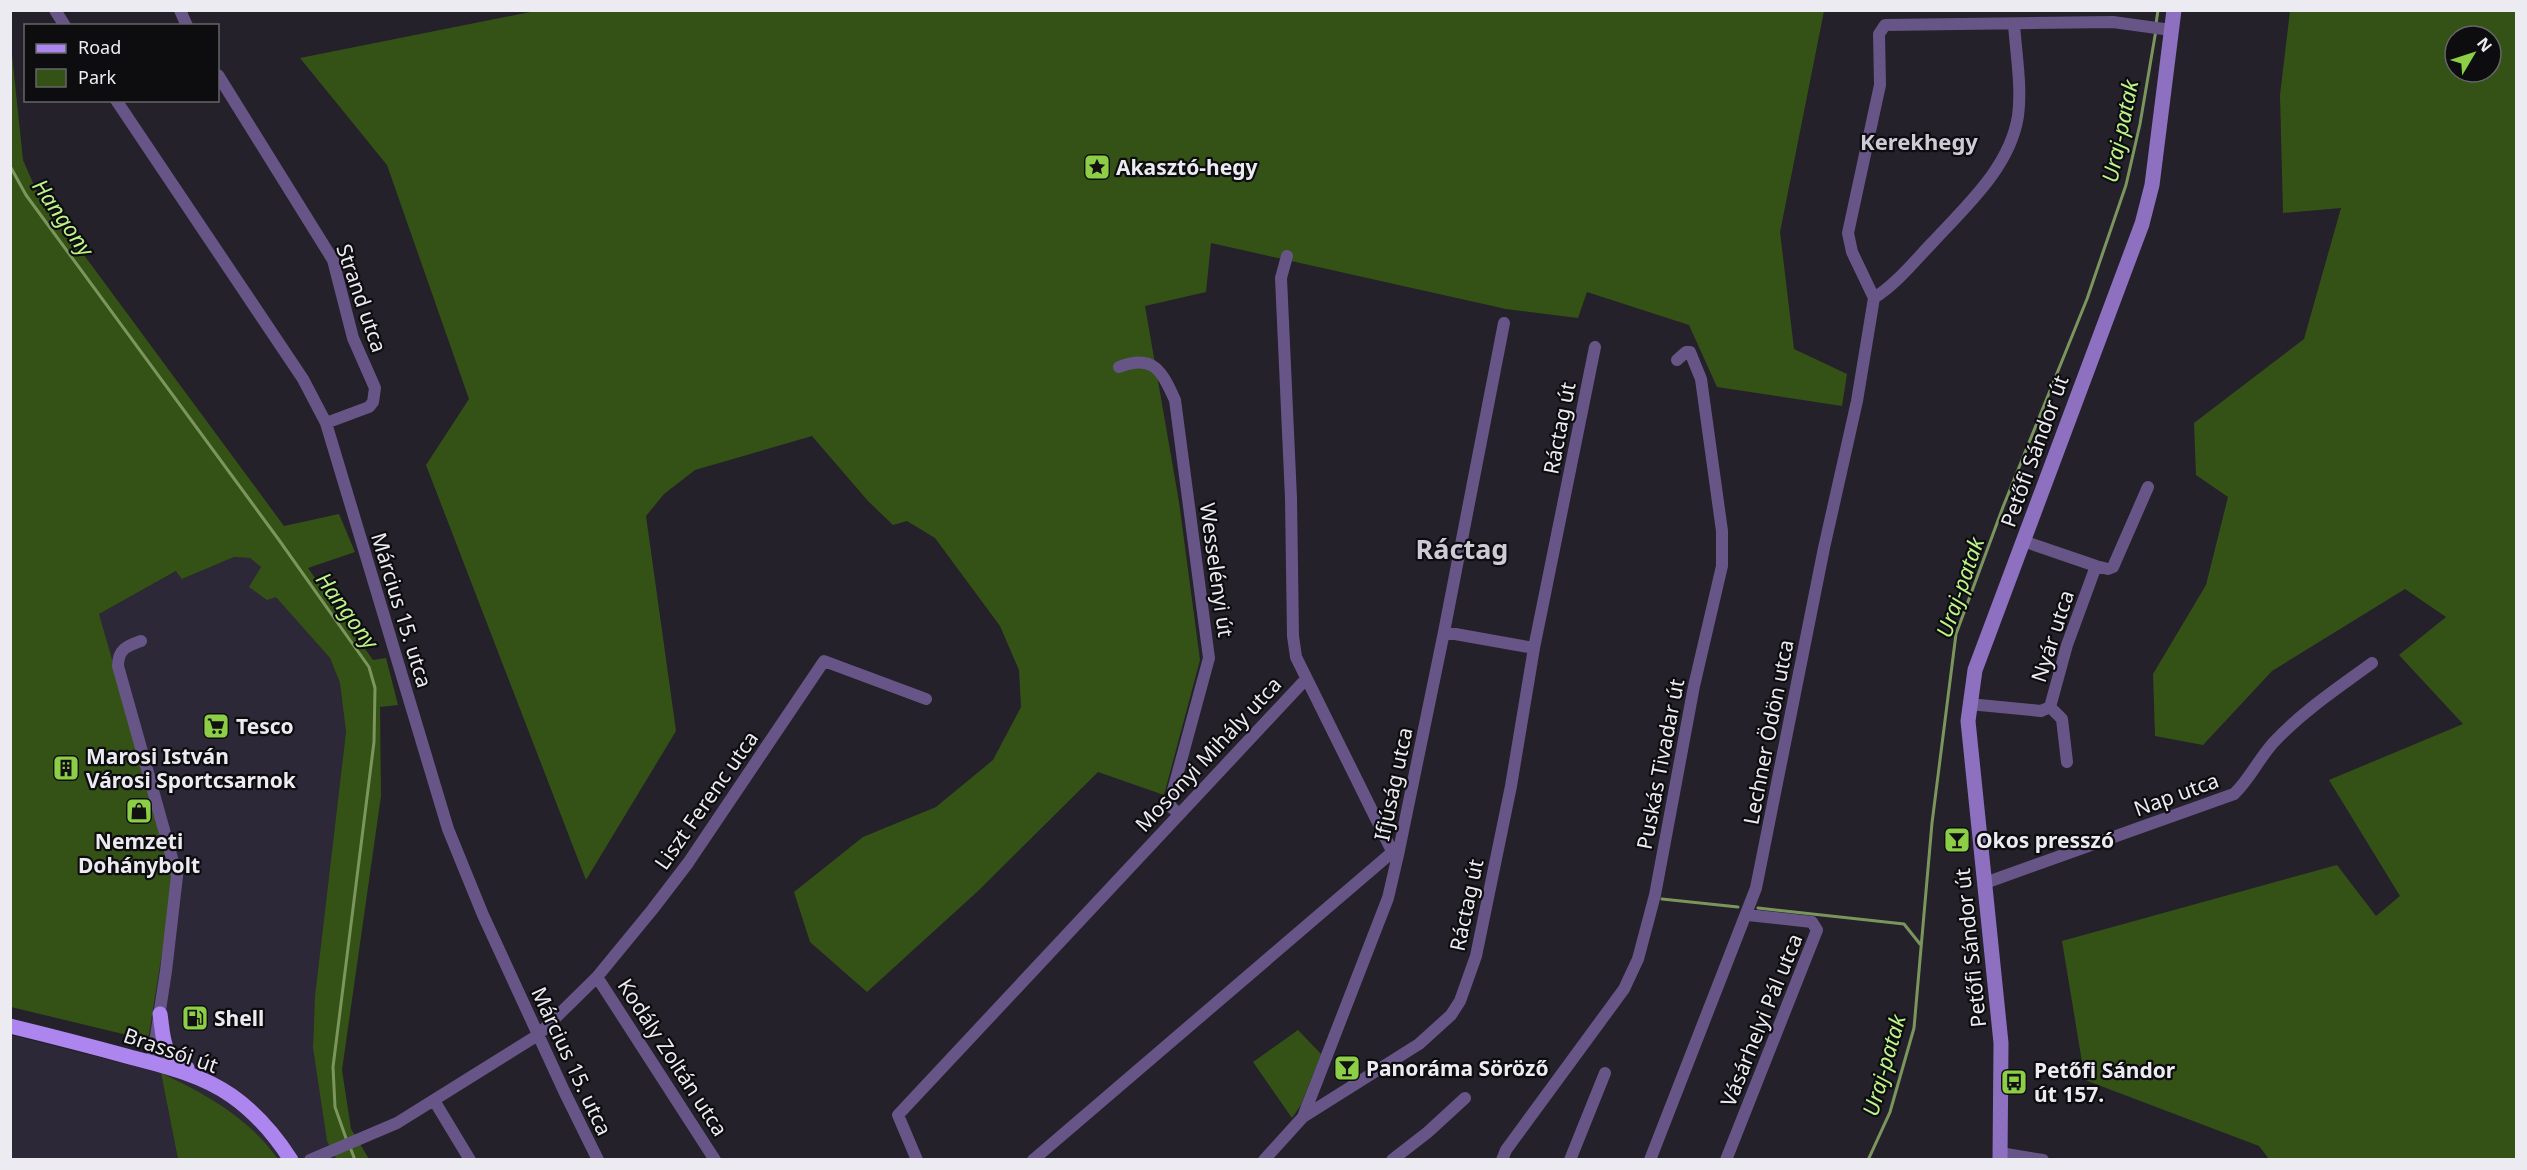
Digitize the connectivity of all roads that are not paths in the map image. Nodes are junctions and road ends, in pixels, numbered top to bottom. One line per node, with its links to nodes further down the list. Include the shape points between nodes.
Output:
1 (55, 10): 4 (street)
2 (180, 10): 5 (street)
3 (2174, 10): 7 (street, Petőfi Sándor út)
4 (64, 24)
5 (186, 24)
6 (2014, 24): 7 (street, via 2113,22); 11 (street, via 2018,117 2012,140 1977,194 1896,281); 11 (street, via 1890,24 1879,34 1880,85 1849,225 1852,252)
7 (2168, 29): 18 (street, Petőfi Sándor út, via 2152,185 2142,224)
8 (219, 77): 16 (street, Strand utca, via 333,260 353,338 375,388 369,407)
9 (117, 102): 16 (street, Március 15. utca, via 303,379)
10 (1287, 256): 24 (street, Mosonyi Mihály utca, via 1281,278 1293,636 1296,657)
11 (1874, 298): 32 (street, Lechner Ödön utca, via 1857,401)
12 (1504, 323): 20 (street, Ifjúság utca)
13 (1595, 347): 22 (street, Ráctag út)
14 (1677, 360): 55 (street, Puskás Tivadar út, via 1690,352 1701,379 1723,559 1694,686 1655,895 1638,959 1624,989)
15 (1119, 367): 29 (street, Wesselényi út, via 1145,362 1161,371 1175,400 1208,646 1209,658 1169,806)
16 (326, 423): 36 (street, Március 15. utca, via 448,829)
17 (2148, 487): 19 (street, via 2116,565 2108,569)
18 (2023, 541): 19 (street); 26 (street, Petőfi Sándor út, via 1975,670)
19 (2096, 566): 27 (street, Nyár utca)
20 (1444, 632): 22 (street); 30 (street, Ifjúság utca)
21 (141, 641): 34 (street, via 122,650 118,666 177,876)
22 (1534, 648): 42 (street, Ráctag út, via 1476,956 1460,1000 1443,1023 1419,1044)
23 (2372, 663): 31 (street, Nap utca, via 2298,718 2264,753 2234,794)
24 (1306, 679): 29 (street, Mosonyi Mihály utca); 30 (street, via 1390,847)
25 (926, 699): 33 (street, Liszt Ferenc utca, via 824,661 688,863)
26 (1969, 704): 27 (street, Nyár utca, via 2041,711); 31 (street, Petőfi Sándor út)
27 (2050, 706): 28 (street, via 2062,719)
28 (2067, 762)
29 (1178, 813): 50 (street, Mosonyi Mihály utca, via 898,1115)
30 (1398, 855): 42 (street, via 1388,898); 51 (street, Ifjúság utca, via 1389,855)
31 (1985, 883): 44 (street, Petőfi Sándor út, via 2001,1043)
32 (1748, 915): 57 (street, Lechner Ödön utca); 58 (street, Vásárhelyi Pál utca, via 1812,922 1817,930)
33 (597, 977): 36 (street, Liszt Ferenc utca); 49 (street, Kodály Zoltán utca)
34 (160, 1014): 37 (street); 39 (main road, via 168,1054)
35 (10, 1026): 37 (main road, Brassói út)
36 (538, 1035): 41 (street, Liszt Ferenc utca); 48 (street, Március 15. utca)
37 (152, 1062): 39 (main road, Brassói út)
38 (1605, 1073): 56 (street)
39 (214, 1086): 45 (main road, Brassói út, via 231,1095 267,1127)
40 (1465, 1098): 54 (street)
41 (435, 1102): 46 (street, Liszt Ferenc utca, via 362,1140); 47 (street)
42 (1303, 1118): 43 (street)
43 (1277, 1144): 52 (street); 53 (street)
44 (2000, 1156): 59 (street)
45 (291, 1160)
46 (310, 1160)
47 (470, 1160)
48 (598, 1160)
49 (716, 1160)
50 (917, 1160)
51 (1033, 1160)
52 (1255, 1160)
53 (1264, 1160)
54 (1392, 1160)
55 (1502, 1160)
56 (1570, 1160)
57 (1650, 1160)
58 (1726, 1160)
59 (2043, 1160)

